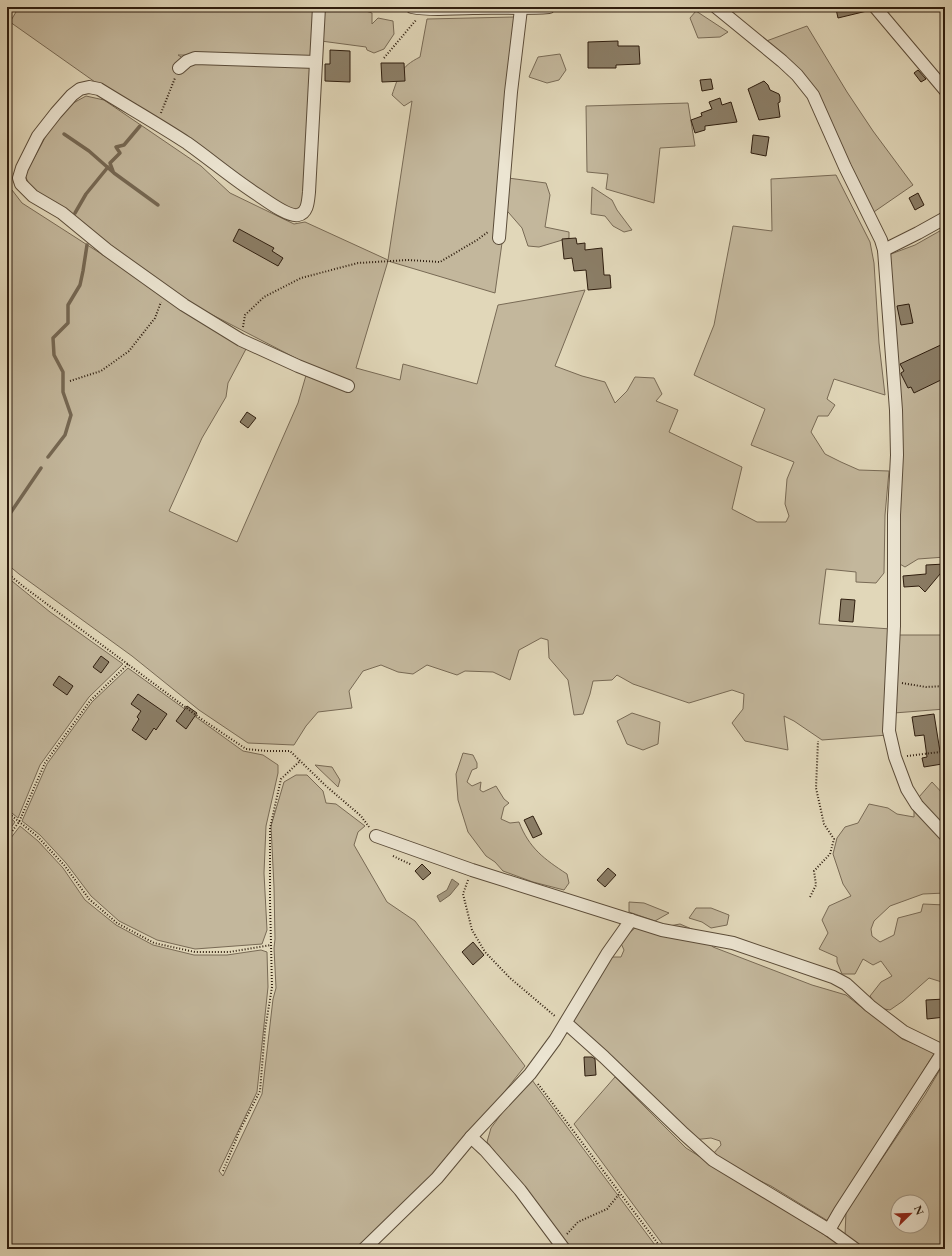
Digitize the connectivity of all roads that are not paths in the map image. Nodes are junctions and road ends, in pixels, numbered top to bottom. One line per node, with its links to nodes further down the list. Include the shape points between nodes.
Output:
1 (319, 7): 7 (street)
2 (412, 7): 6 (street)
3 (550, 7): 6 (street)
4 (716, 7): 12 (street, via 782,61 814,95)
5 (875, 7): 9 (street)
6 (521, 9): 11 (street)
7 (316, 62): 8 (street, via 195,58); 13 (street, via 309,192 304,213 289,214 275,206 156,124 99,89 89,87 80,89 72,96 38,136 19,178 21,184 33,196 62,213 164,292 241,340)
8 (179, 68)
9 (945, 90)
10 (945, 218): 12 (street)
11 (499, 232)
12 (884, 250): 14 (street, via 897,455 889,731 907,789 917,805)
13 (348, 386)
14 (945, 835)
15 (376, 836): 16 (street, via 472,870)
16 (631, 920): 17 (street, via 607,954); 18 (street, via 662,930 733,943 833,977 846,984 904,1032)
17 (566, 1023): 19 (street, via 530,1074); 20 (street, via 713,1160)
18 (944, 1052): 20 (street)
19 (471, 1138): 21 (street, via 520,1190); 22 (street, via 437,1178)
20 (830, 1230): 23 (street)
21 (562, 1245)
22 (364, 1249)
23 (854, 1249)

